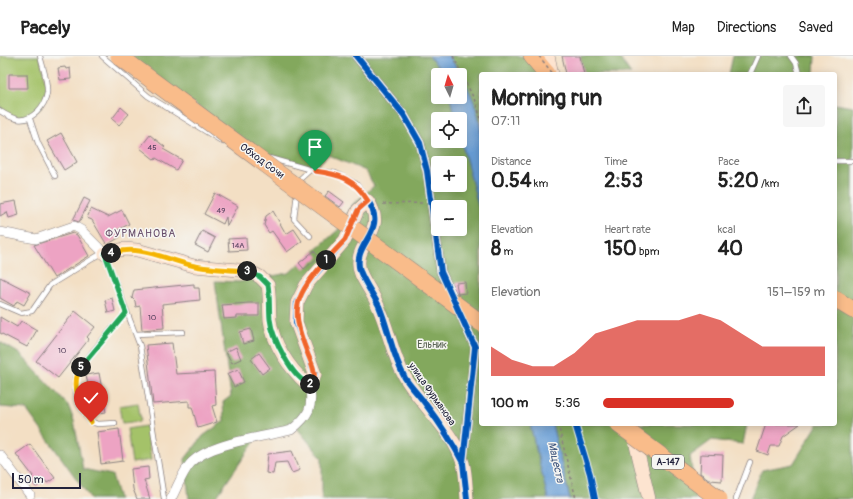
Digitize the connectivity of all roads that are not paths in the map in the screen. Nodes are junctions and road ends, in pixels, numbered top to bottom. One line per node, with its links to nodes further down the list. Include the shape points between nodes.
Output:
1 (40, 56): 14 (lane, via 47,95 42,108)
2 (102, 56): 15 (lane, via 148,96)
3 (120, 56): 29 (highway, Обход Сочи, bridge)
4 (356, 56): 38 (street, улица Фурманова, via 414,131 424,157 441,272 475,347)
5 (532, 56): 9 (highway)
6 (548, 56): 10 (street)
7 (758, 56): 11 (lane)
8 (791, 56): 12 (lane)
9 (545, 72)
10 (552, 72)
11 (751, 72)
12 (798, 72)
13 (0, 111): 14 (lane, via 15,118)
14 (30, 119): 20 (lane)
15 (228, 145)
16 (235, 148): 19 (lane)
17 (837, 161): 18 (lane)
18 (853, 161)
19 (310, 170): 21 (lane, via 335,173 356,184); 23 (lane, via 298,180 294,219)
20 (55, 176)
21 (370, 203): 32 (street, via 358,210 345,240 306,284 297,303 296,322 315,374); 38 (street, улица Фурманова, via 375,222 360,252 358,263 361,272 379,306 394,356 406,378 453,442)
22 (0, 232): 24 (street, via 36,239 74,226)
23 (310, 236)
24 (103, 253): 26 (lane, via 50,285 32,311 21,313); 28 (lane); 32 (street, via 124,249 137,250 194,266 250,271 260,277 268,285 270,318 275,338 293,370)
25 (837, 300): 27 (highway)
26 (0, 304)
27 (853, 310)
28 (126, 313): 31 (lane); 33 (lane, via 80,368 75,383 91,422)
29 (479, 322)
30 (183, 332): 31 (lane)
31 (136, 334): 40 (lane)
32 (309, 384): 41 (street, via 310,411 301,422 291,430 214,448 198,456 190,464)
33 (115, 422)
34 (621, 426): 44 (highway, А-147, bridge)
35 (631, 426): 43 (street)
36 (0, 455): 39 (street)
37 (750, 462): 45 (lane)
38 (463, 463): 42 (street, улица Фурманова)
39 (30, 495)
40 (164, 499)
41 (171, 499)
42 (467, 499)
43 (649, 499)
44 (719, 499)
45 (736, 499)

